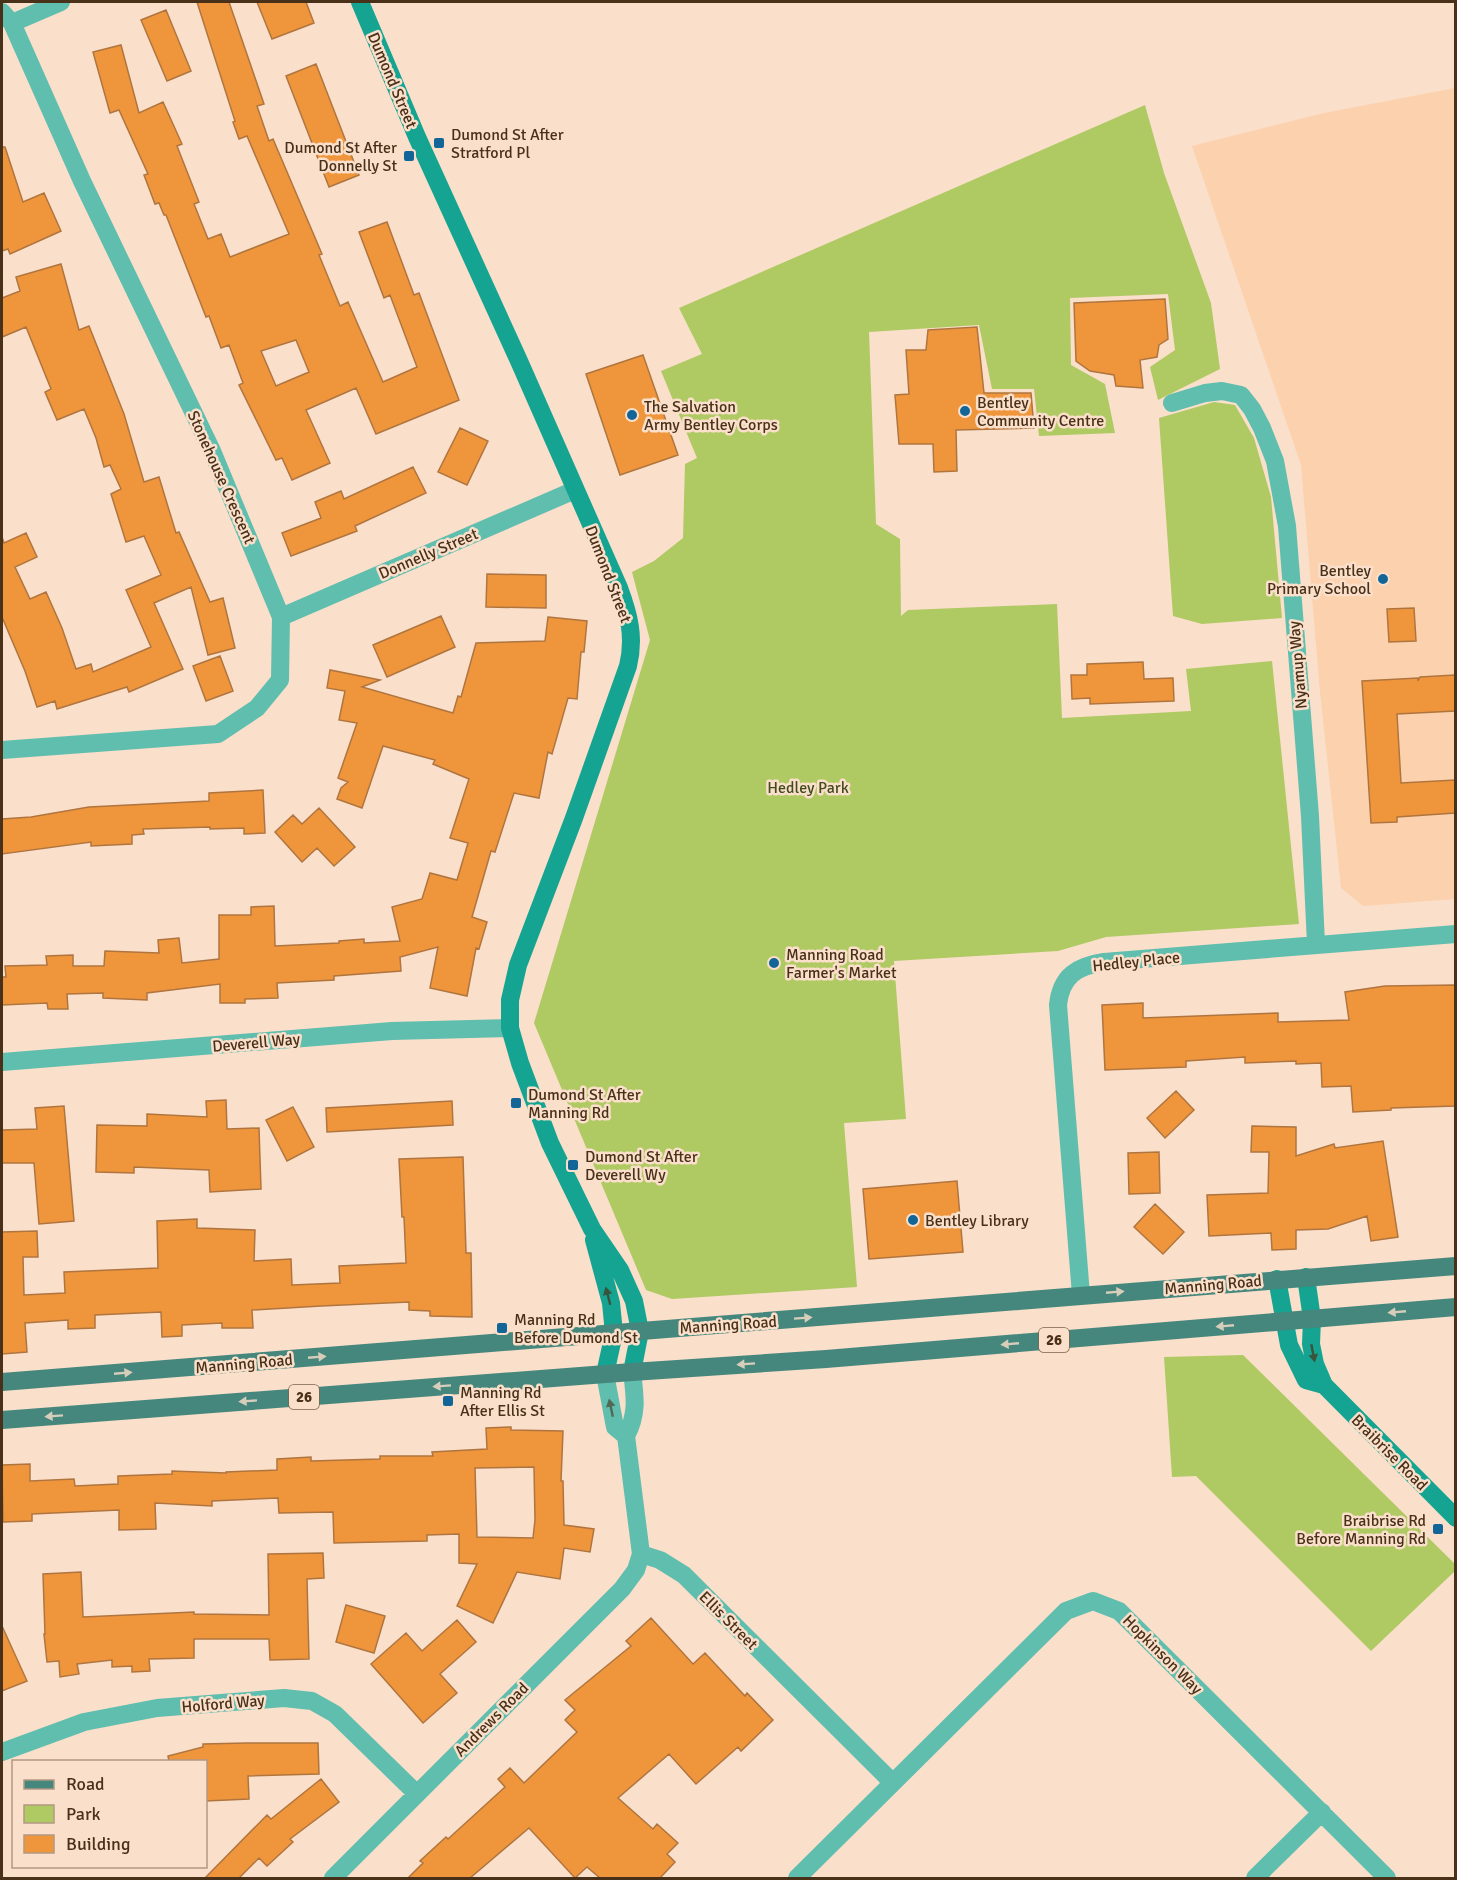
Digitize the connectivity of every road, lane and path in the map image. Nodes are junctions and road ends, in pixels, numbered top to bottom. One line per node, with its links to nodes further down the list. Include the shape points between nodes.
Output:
1 (61, 2): 3 (street)
2 (360, 2): 5 (street, Dumond Street)
3 (7, 18): 6 (street, Stonehouse Crescent, via 213,451)
4 (1172, 403): 9 (street, Nyamup Way, via 1222,391 1240,395 1252,409 1275,461 1287,526)
5 (575, 490): 6 (street, Donnelly Street); 10 (street, Dumond Street, via 626,608 632,651 518,965 511,992)
6 (281, 616): 7 (street, Stonehouse Crescent, via 280,680 257,708 218,734)
7 (3, 747)
8 (1455, 934): 9 (street, Hedley Place)
9 (1316, 944): 16 (street, Hedley Place, via 1104,962 1082,968 1063,983 1058,1005)
10 (510, 1028): 11 (street, Deverell Way, via 392,1031); 12 (street, Dumond Street, via 550,1143)
11 (2, 1062)
12 (592, 1229): 20 (street, Dumond Street, via 620,1270 634,1301); 21 (street, Dumond Street, one-way to 12, via 611,1303)
13 (1455, 1266): 14 (main road, Manning Road)
14 (1306, 1277): 15 (main road, Manning Road); 18 (street, Braibrise Road)
15 (1277, 1279): 16 (main road, Manning Road, one-way to 15); 19 (street, Braibrise Road)
16 (1081, 1295): 20 (main road, Manning Road, one-way to 16)
17 (1455, 1307): 18 (main road, 26, one-way to 18)
18 (1312, 1319): 19 (main road, 26); 25 (street, Braibrise Road, one-way to 25, via 1311,1344)
19 (1283, 1321): 22 (main road, 26, one-way to 22); 25 (street, Braibrise Road, via 1289,1345 1306,1380)
20 (640, 1330): 21 (main road, Manning Road); 22 (street, Dumond Street)
21 (614, 1333): 23 (street, Dumond Street); 24 (main road, Manning Road, one-way to 21)
22 (632, 1372): 23 (main road, 26); 27 (street, via 633,1423)
23 (606, 1374): 26 (main road, 26, one-way to 26); 27 (street, one-way to 23, via 615,1427)
24 (2, 1382)
25 (1324, 1385): 28 (street, Braibrise Road)
26 (2, 1420)
27 (626, 1436): 29 (street)
28 (1455, 1518)
29 (641, 1554): 31 (street, Ellis Street, via 684,1575); 32 (street, Andrews Road, via 636,1570 622,1589)
30 (2, 1752): 32 (street, Holford Way, via 84,1722 157,1708 296,1698 312,1701 335,1714)
31 (893, 1783): 33 (street, Hopkinson Way, via 1066,1611 1093,1601 1119,1611); 35 (street, Hopkinson Way)
32 (416, 1793): 34 (street, Andrews Road)
33 (1322, 1812): 36 (street); 37 (street, Hopkinson Way)
34 (333, 1878)
35 (797, 1878)
36 (1255, 1878)
37 (1387, 1878)

